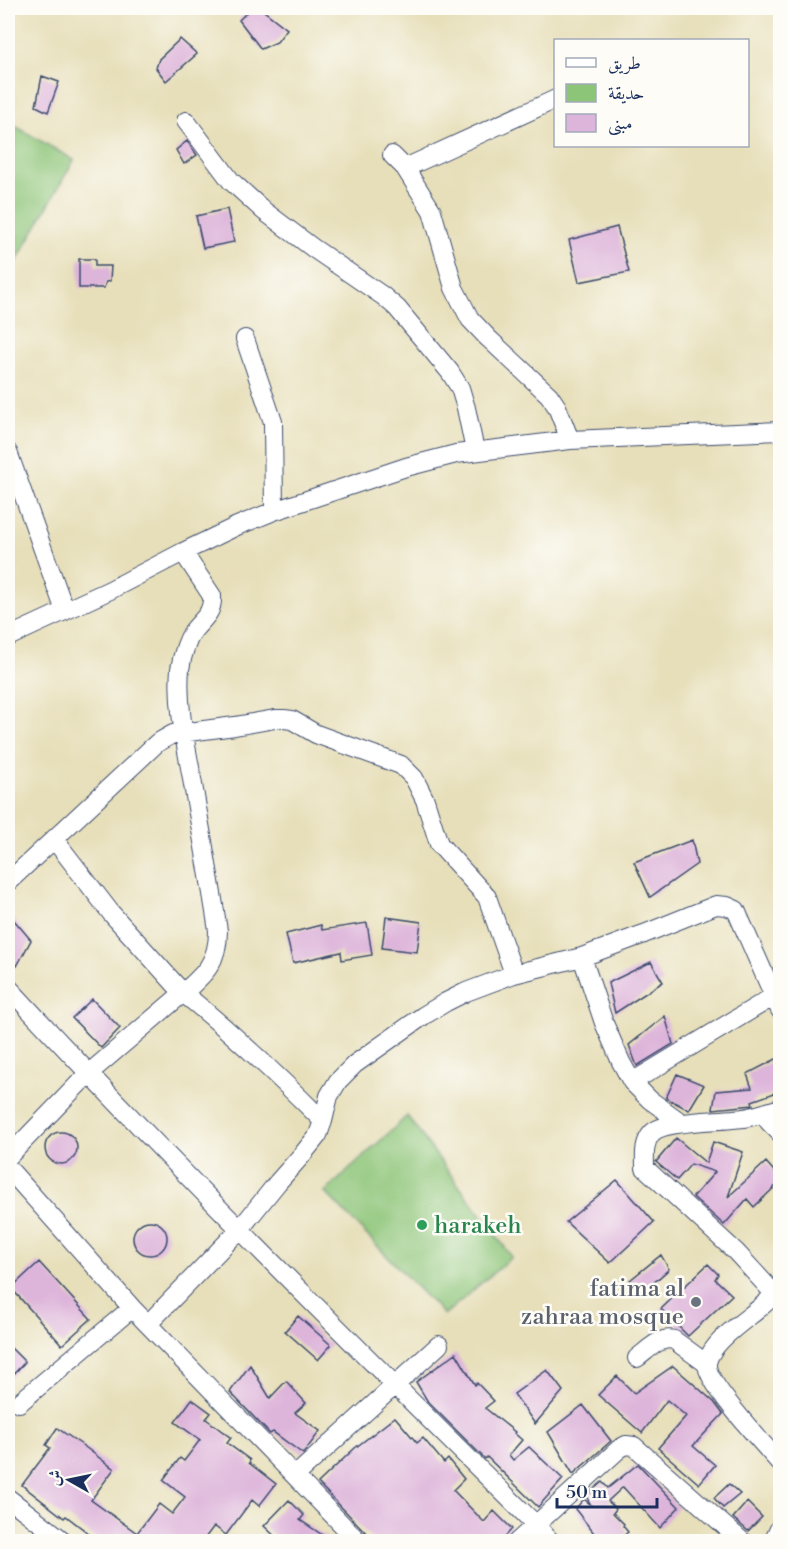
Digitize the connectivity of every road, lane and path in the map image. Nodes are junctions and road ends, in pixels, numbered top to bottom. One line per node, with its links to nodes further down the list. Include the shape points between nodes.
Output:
1 (554, 99): 4 (street)
2 (186, 121): 8 (street, via 231,181 264,211 397,308 460,388)
3 (392, 155): 4 (street)
4 (405, 168): 7 (street, via 432,211 454,288 470,319 549,394)
5 (245, 339): 10 (street, via 273,422)
6 (780, 431): 7 (street)
7 (570, 440): 8 (street)
8 (475, 451): 10 (street, via 406,467)
9 (8, 452): 12 (street)
10 (274, 511): 11 (street)
11 (183, 552): 12 (street); 14 (street, via 212,597 210,612 186,645 180,669)
12 (64, 611): 13 (street)
13 (8, 637)
14 (184, 733): 15 (street, via 157,743); 18 (street, via 275,719 292,720 316,734 401,765 414,778 425,800 439,844 487,897); 20 (street, via 218,931 211,964)
15 (54, 839): 16 (street); 20 (street, via 111,914)
16 (8, 882)
17 (582, 957): 18 (street); 21 (street, via 716,905 727,906 736,910); 23 (street, via 604,1023)
18 (514, 974): 25 (street, via 446,1002 355,1064 329,1096)
19 (8, 987): 22 (street)
20 (183, 993): 22 (street); 25 (street)
21 (777, 1003): 23 (street)
22 (88, 1074): 28 (street); 30 (street)
23 (632, 1082): 26 (street)
24 (772, 1111): 26 (street, via 724,1121); 27 (street, via 769,1122)
25 (323, 1121): 30 (street, via 307,1150)
26 (682, 1123): 31 (street, via 654,1130 644,1149 645,1168)
27 (780, 1133)
28 (8, 1157)
29 (8, 1168): 32 (street)
30 (240, 1229): 33 (street); 37 (street)
31 (779, 1294): 36 (street, via 725,1337)
32 (132, 1308): 33 (street); 38 (street)
33 (148, 1324): 40 (street)
34 (439, 1345): 37 (street)
35 (637, 1358): 36 (street, via 669,1338)
36 (707, 1364): 39 (street, via 723,1394)
37 (394, 1384): 40 (street); 42 (street)
38 (19, 1403)
39 (780, 1463)
40 (295, 1476): 45 (street)
41 (8, 1498): 44 (street)
42 (536, 1524): 46 (street); 47 (street); 48 (street, via 629,1444)
43 (780, 1527): 49 (street)
44 (65, 1542)
45 (359, 1542)
46 (517, 1542)
47 (551, 1542)
48 (743, 1542)
49 (773, 1542)

